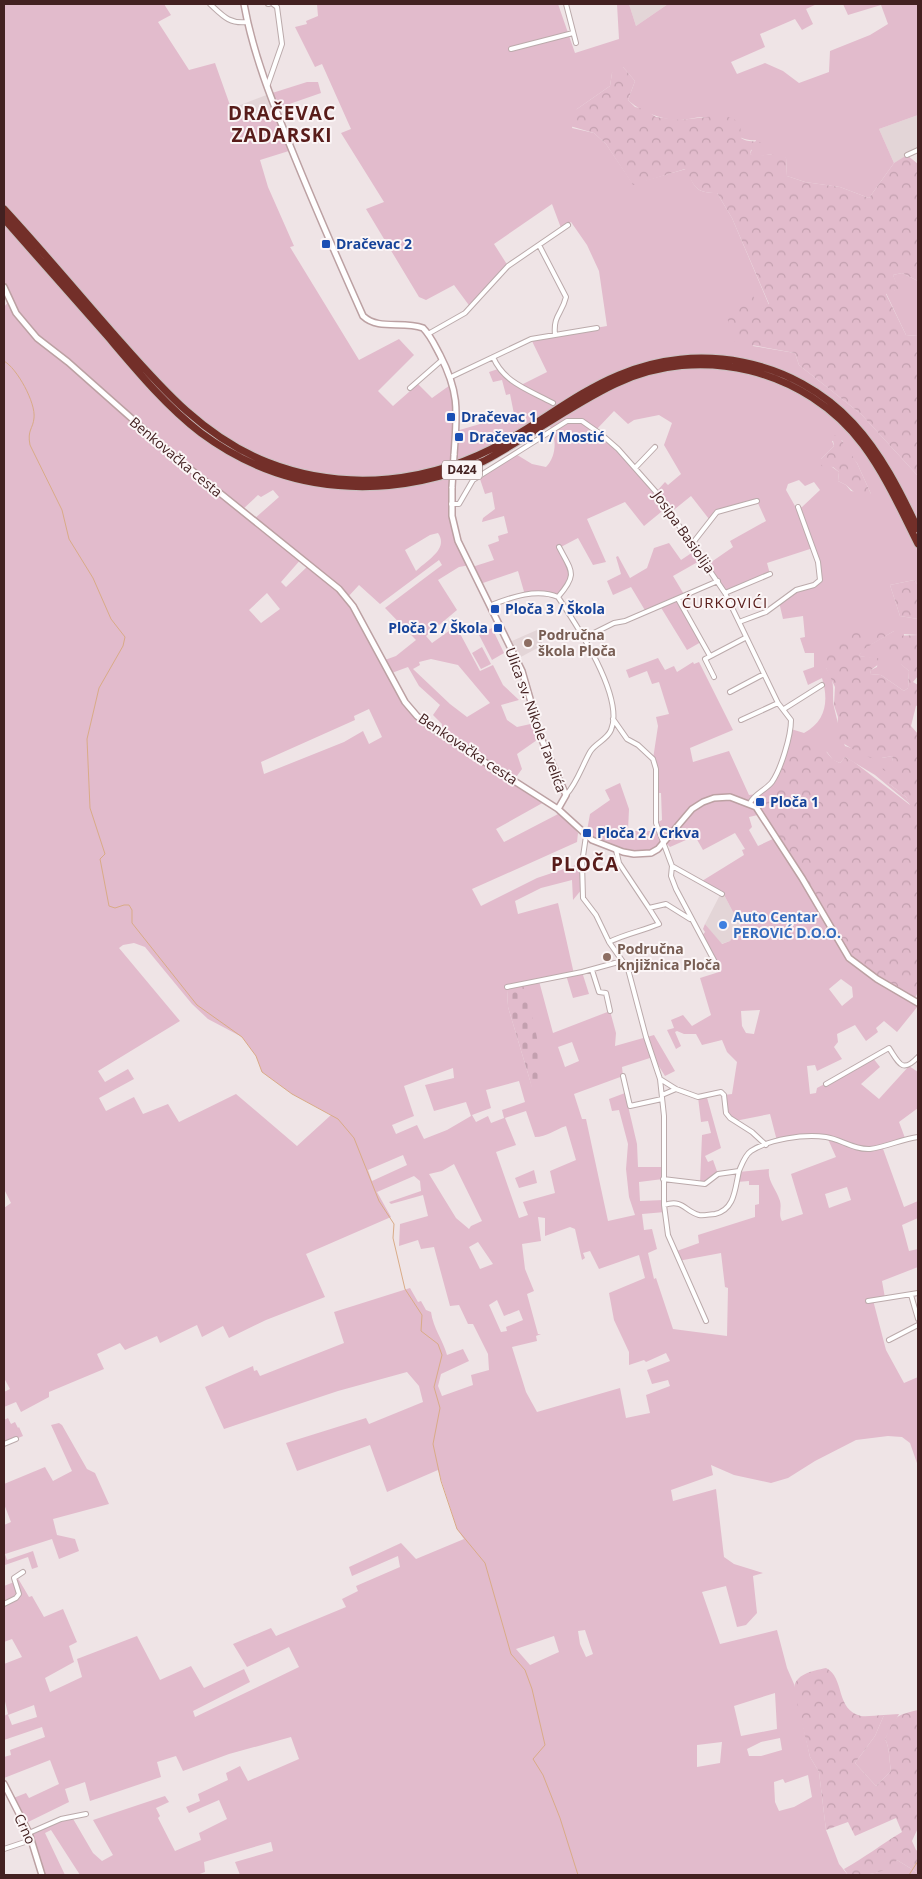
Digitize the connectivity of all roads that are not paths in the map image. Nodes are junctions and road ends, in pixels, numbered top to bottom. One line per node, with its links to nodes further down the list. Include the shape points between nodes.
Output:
1 (210, 4): 5 (street, via 229,21)
2 (244, 4): 5 (main road)
3 (273, 4): 9 (street, via 277,7 282,44)
4 (566, 4): 6 (street)
5 (247, 22): 9 (main road)
6 (573, 33): 7 (street); 8 (street)
7 (576, 43)
8 (510, 49)
9 (267, 87): 18 (main road, via 326,235 363,316 370,323 379,325 414,324)
10 (918, 150): 11 (street)
11 (907, 155)
12 (4, 209): 30 (highway, D424, via 186,412 224,441 268,462 342,479 392,479 423,474 483,453 618,375 667,360 716,358 753,364 780,373 810,388 843,413 880,458)
13 (4, 219): 32 (highway, D424, via 182,417 220,446 265,468 342,487 390,486 422,481 484,460 616,383 667,367 718,365 778,379 836,416 872,458)
14 (568, 225): 15 (street)
15 (539, 245): 18 (street, via 508,266 465,314); 19 (street, via 566,297 564,307 557,313)
16 (4, 287): 54 (main road, Benkovačka cesta, via 16,313 37,338 174,456 339,590 353,606 405,702 417,716)
17 (596, 328): 19 (street)
18 (428, 334): 21 (main road, Ulica sv. Nikole Tavelića)
19 (555, 335): 20 (street, via 531,339)
20 (493, 357): 22 (street); 24 (street, via 507,379)
21 (442, 360): 22 (main road, Ulica sv. Nikole Tavelića); 23 (street)
22 (451, 377): 28 (main road, Ulica sv. Nikole Tavelića, bridge, via 456,399)
23 (410, 388)
24 (553, 404)
25 (655, 447): 26 (street)
26 (635, 468): 28 (street, Josipa Basiolija, via 608,440 582,421 567,421 473,480 459,504); 31 (street, Josipa Basiolija)
27 (757, 501): 31 (street, via 717,512)
28 (452, 504): 39 (main road, Ulica sv. Nikole Tavelića, via 458,541)
29 (798, 507): 40 (street, via 818,562 820,580 796,590 766,612)
30 (918, 528)
31 (692, 544): 35 (street, Josipa Basiolija)
32 (918, 544)
33 (559, 547): 37 (street, via 572,576)
34 (770, 574): 36 (street)
35 (718, 581): 36 (street, Josipa Basiolija); 38 (street)
36 (725, 593): 40 (street, Josipa Basiolija)
37 (558, 597): 39 (street, via 540,593); 41 (street)
38 (678, 599): 41 (street); 43 (street)
39 (491, 605): 52 (main road, Ulica sv. Nikole Tavelića, via 522,671 542,740)
40 (739, 622): 42 (street, Josipa Basiolija)
41 (584, 638): 50 (street, via 604,678)
42 (745, 638): 43 (street); 44 (street, Josipa Basiolija)
43 (710, 656): 45 (street, via 704,659)
44 (764, 674): 47 (street); 48 (street, Josipa Basiolija)
45 (714, 677)
46 (822, 685): 49 (street)
47 (730, 692)
48 (778, 703): 49 (street, Josipa Basiolija); 51 (street)
49 (784, 708): 53 (street, via 791,720 791,729 776,776 753,797)
50 (612, 719): 52 (street, via 610,732 593,748); 56 (street, via 628,739 652,759 656,769 656,823)
51 (740, 720)
52 (566, 795): 54 (main road, Ulica sv. Nikole Tavelića)
53 (750, 804): 56 (main road, Benkovačka cesta, via 730,797 703,802 692,809); 67 (main road, via 765,819 849,958 877,979)
54 (558, 809): 55 (main road, Benkovačka cesta)
55 (586, 836): 57 (main road, Benkovačka cesta); 62 (street, via 582,863 583,898 596,915)
56 (664, 841): 57 (main road, Benkovačka cesta, via 651,853); 58 (street)
57 (616, 850): 60 (street, via 619,862)
58 (672, 866): 59 (street); 61 (street, via 671,876)
59 (722, 894)
60 (649, 908): 61 (street, via 666,904); 62 (street, via 659,924)
61 (690, 919): 64 (street)
62 (608, 942): 63 (street)
63 (622, 961): 65 (street); 71 (street, via 628,969)
64 (717, 966)
65 (592, 970): 66 (street); 68 (street, via 599,992 606,993)
66 (507, 987)
67 (918, 1002)
68 (610, 1012)
69 (918, 1057): 72 (street, via 905,1066 888,1048)
70 (623, 1076): 74 (street, via 630,1106)
71 (660, 1079): 73 (street); 74 (street)
72 (826, 1084)
73 (676, 1089): 74 (street); 76 (street, via 698,1096 722,1092 730,1118)
74 (662, 1097): 78 (street)
75 (918, 1137): 76 (street, via 870,1149 827,1137 807,1136)
76 (766, 1145): 77 (street, via 747,1155)
77 (739, 1171): 78 (street, via 718,1174 705,1184); 79 (street, via 730,1203 724,1212 698,1215 678,1203)
78 (663, 1179): 79 (street)
79 (664, 1205): 84 (street, via 668,1236)
80 (918, 1293): 81 (street)
81 (911, 1295): 82 (street); 83 (street)
82 (868, 1301)
83 (918, 1319)
84 (706, 1322)
85 (918, 1326): 86 (street)
86 (889, 1340)
87 (16, 1439): 88 (street)
88 (4, 1444)
89 (22, 1572): 90 (street, via 14,1578 19,1594)
90 (4, 1604)
91 (4, 1784): 93 (main road, Crno)
92 (86, 1814): 93 (street, via 61,1819)
93 (29, 1833): 94 (main road, Crno)
94 (31, 1840): 95 (street); 96 (main road, Crno)
95 (4, 1849)
96 (42, 1875)

